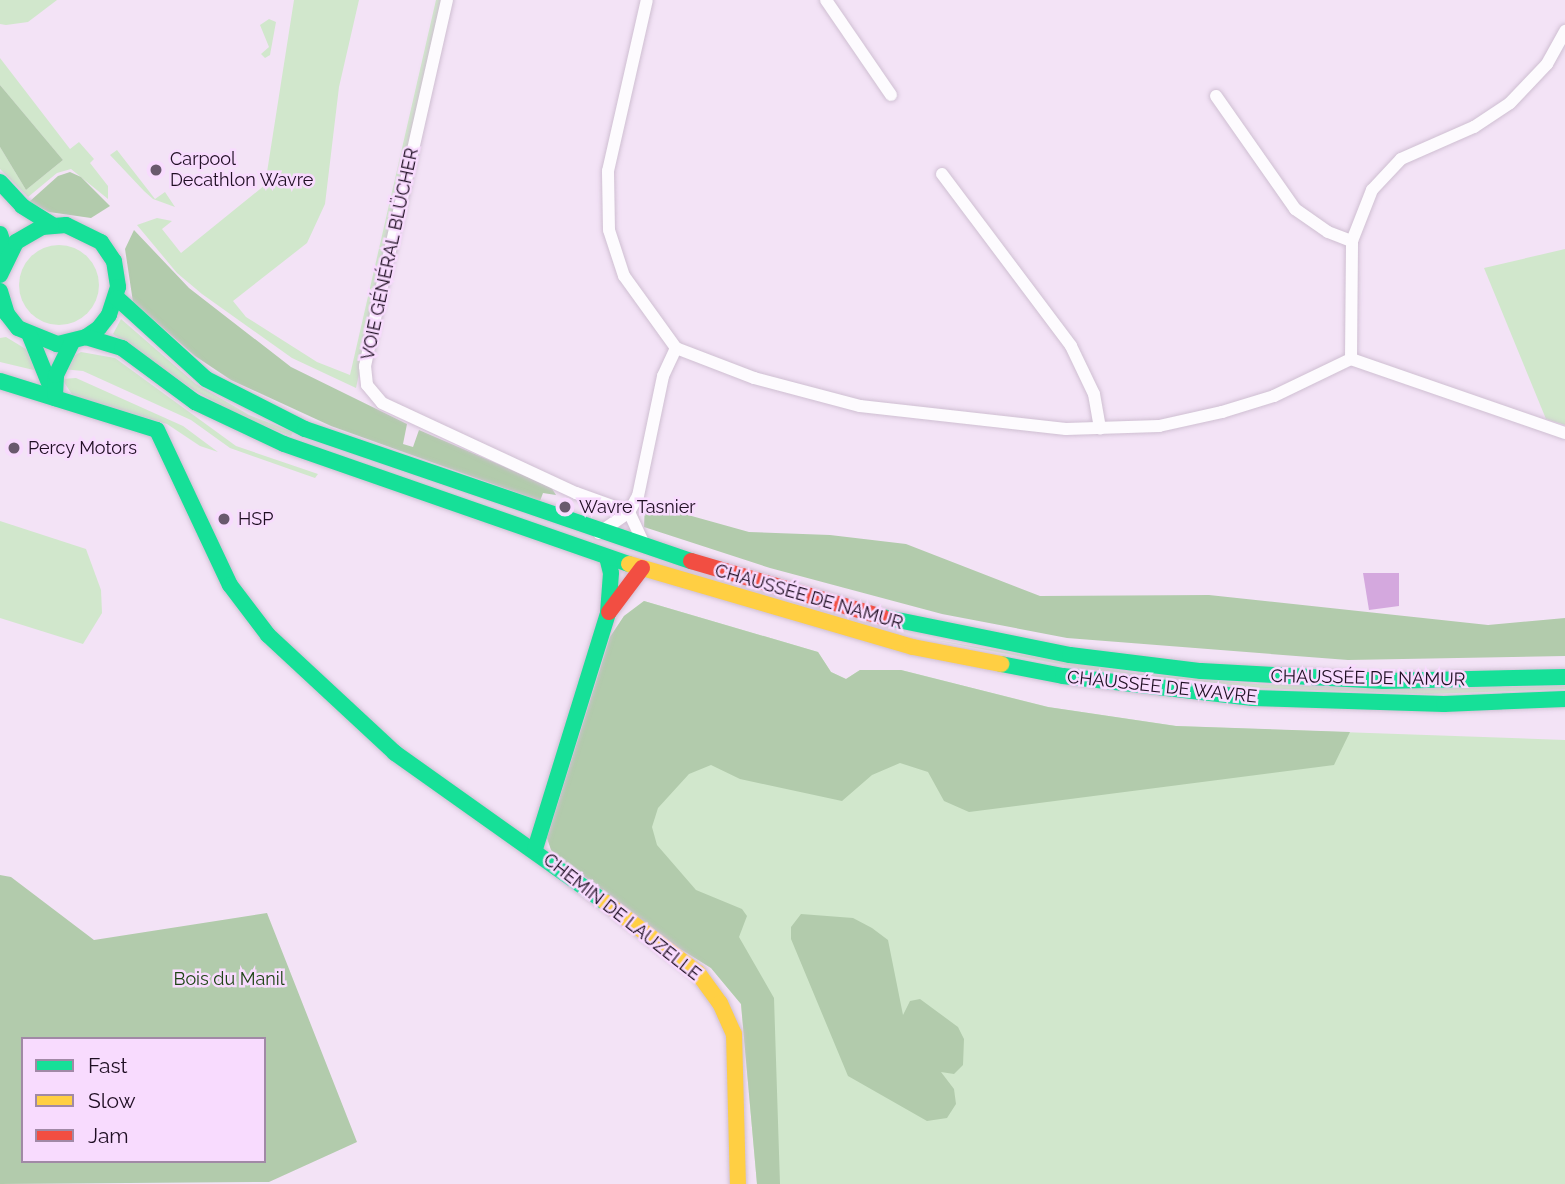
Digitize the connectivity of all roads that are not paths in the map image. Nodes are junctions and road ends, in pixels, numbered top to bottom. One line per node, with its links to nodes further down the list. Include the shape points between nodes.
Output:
1 (447, 0): 25 (street, VOIE GÉNÉRAL BLÜCHER, via 387,259 365,366 367,385 382,403 576,493)
2 (647, 0): 19 (street, via 608,171 609,230 624,276)
3 (826, 0): 5 (street)
4 (1565, 31): 11 (street, via 1547,64 1510,103 1474,127 1417,150 1389,170 1365,202)
5 (891, 95)
6 (1216, 96): 11 (street, via 1296,209 1328,232)
7 (942, 174): 23 (street, via 1072,346 1094,394)
8 (0, 182): 9 (main road, via 22,206)
9 (52, 225): 12 (main road, via 31,232); 15 (main road, via 79,228 101,242 114,261)
10 (0, 234): 12 (main road)
11 (1352, 241): 20 (street)
12 (7, 255): 13 (main road)
13 (0, 275)
14 (0, 291): 17 (main road, via 7,313)
15 (117, 298): 18 (main road, via 109,316); 26 (main road, CHAUSSÉE DE NAMUR, via 184,362 248,404 384,458)
16 (0, 330): 17 (main road, CHAUSSÉE DE NAMUR)
17 (24, 332): 18 (main road, CHAUSSÉE DE NAMUR, via 58,344); 22 (main road)
18 (79, 340): 22 (main road, via 56,375); 28 (main road, CHAUSSÉE DE NAMUR, via 122,348 195,402 252,432)
19 (676, 348): 23 (street, via 754,378 860,407 946,419); 25 (street, via 663,376 643,481)
20 (1351, 359): 23 (street, via 1275,396 1222,412 1159,426); 24 (street)
21 (0, 382): 22 (main road)
22 (55, 398): 34 (main road, via 158,430 230,585 268,635 395,753)
23 (1100, 428)
24 (1565, 433)
25 (629, 512): 26 (street); 27 (street)
26 (599, 533): 27 (main road, CHAUSSÉE DE NAMUR)
27 (646, 548): 32 (main road, CHAUSSÉE DE NAMUR, via 894,621 1112,661 1335,680)
28 (607, 556): 29 (main road, CHAUSSÉE DE NAMUR); 30 (main road, via 611,573)
29 (642, 568): 30 (main road); 31 (main road, CHAUSSÉE DE NAMUR)
30 (608, 613): 34 (main road, CHEMIN DE LAUZELLE)
31 (808, 619): 33 (main road, CHAUSSÉE DE WAVRE, via 1004,666 1195,693 1359,703)
32 (1565, 677)
33 (1565, 699)
34 (535, 849): 35 (main road, CHEMIN DE LAUZELLE, via 698,973 720,1003 734,1034 737,1055)
35 (738, 1184)

